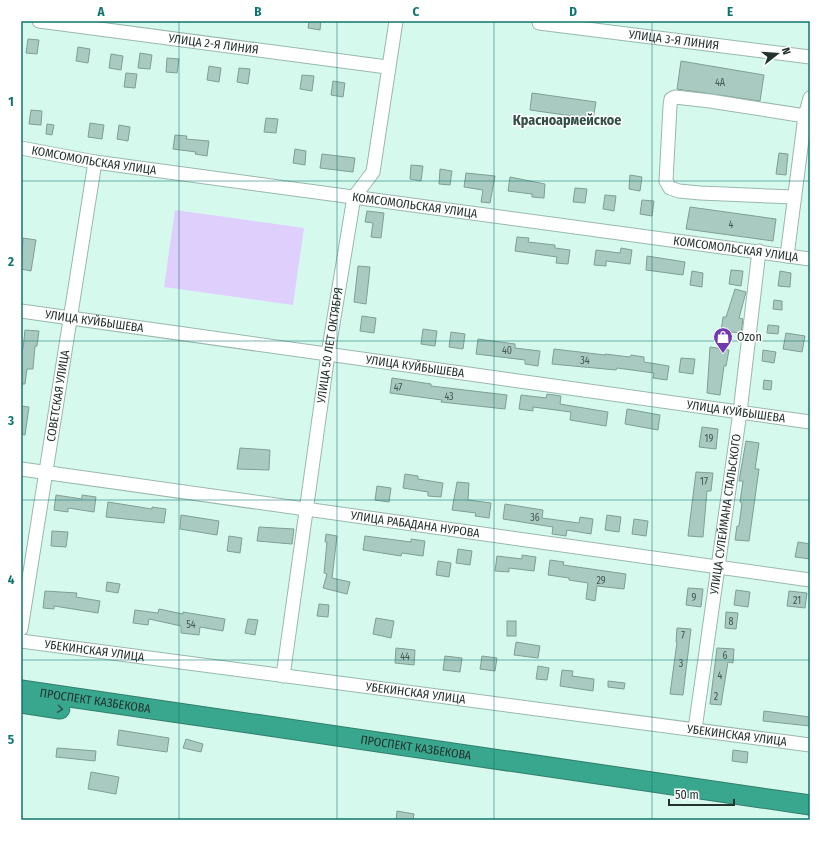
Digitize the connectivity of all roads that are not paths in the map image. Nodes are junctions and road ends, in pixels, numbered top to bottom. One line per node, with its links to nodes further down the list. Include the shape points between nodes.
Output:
1 (40, 21): 5 (street, УЛИЦА 2-Я ЛИНИЯ)
2 (396, 21): 5 (street, УЛИЦА 50 ЛЕТ ОКТЯБРЯ)
3 (539, 23): 4 (street, УЛИЦА 3-Я ЛИНИЯ)
4 (810, 57)
5 (387, 67): 11 (street, УЛИЦА 50 ЛЕТ ОКТЯБРЯ, via 373,172)
6 (810, 98): 7 (street)
7 (806, 124): 10 (street); 10 (street, via 710,101 675,97 671,99 666,181 670,188 700,193)
8 (21, 148): 9 (street, КОМСОМОЛЬСКАЯ УЛИЦА)
9 (95, 162): 11 (street, КОМСОМОЛЬСКАЯ УЛИЦА); 16 (street, СОВЕТСКАЯ УЛИЦА)
10 (794, 196): 13 (street)
11 (354, 197): 12 (street, КОМСОМОЛЬСКАЯ УЛИЦА); 17 (street, УЛИЦА 50 ЛЕТ ОКТЯБРЯ)
12 (759, 252): 13 (street, КОМСОМОЛЬСКАЯ УЛИЦА); 18 (street, УЛИЦА СУЛЕЙМАНА СТАЛЬСКОГО)
13 (787, 256): 14 (street, КОМСОМОЛЬСКАЯ УЛИЦА)
14 (810, 259)
15 (21, 311): 16 (street, УЛИЦА КУЙБЫШЕВА)
16 (70, 317): 17 (street, УЛИЦА КУЙБЫШЕВА); 21 (street, СОВЕТСКАЯ УЛИЦА)
17 (328, 354): 18 (street, УЛИЦА КУЙБЫШЕВА); 22 (street, УЛИЦА 50 ЛЕТ ОКТЯБРЯ)
18 (740, 412): 19 (street, УЛИЦА КУЙБЫШЕВА); 23 (street, УЛИЦА СУЛЕЙМАНА СТАЛЬСКОГО)
19 (810, 422)
20 (21, 469): 21 (street, УЛИЦА РАБАДАНА НУРОВА)
21 (46, 472): 22 (street, УЛИЦА РАБАДАНА НУРОВА); 25 (street, СОВЕТСКАЯ УЛИЦА)
22 (307, 509): 23 (street, УЛИЦА РАБАДАНА НУРОВА); 27 (street, УЛИЦА 50 ЛЕТ ОКТЯБРЯ)
23 (717, 567): 24 (street, УЛИЦА РАБАДАНА НУРОВА); 30 (street, УЛИЦА СУЛЕЙМАНА СТАЛЬСКОГО)
24 (810, 580)
25 (21, 629)
26 (21, 641): 27 (street, УБЕКИНСКАЯ УЛИЦА)
27 (283, 676): 30 (street, УБЕКИНСКАЯ УЛИЦА)
28 (21, 690): 32 (highway, ПРОСПЕКТ КАЗБЕКОВА)
29 (21, 703): 32 (highway, ПРОСПЕКТ КАЗБЕКОВА, one-way to 32)
30 (695, 729): 31 (street, УБЕКИНСКАЯ УЛИЦА)
31 (810, 745)
32 (808, 808)

